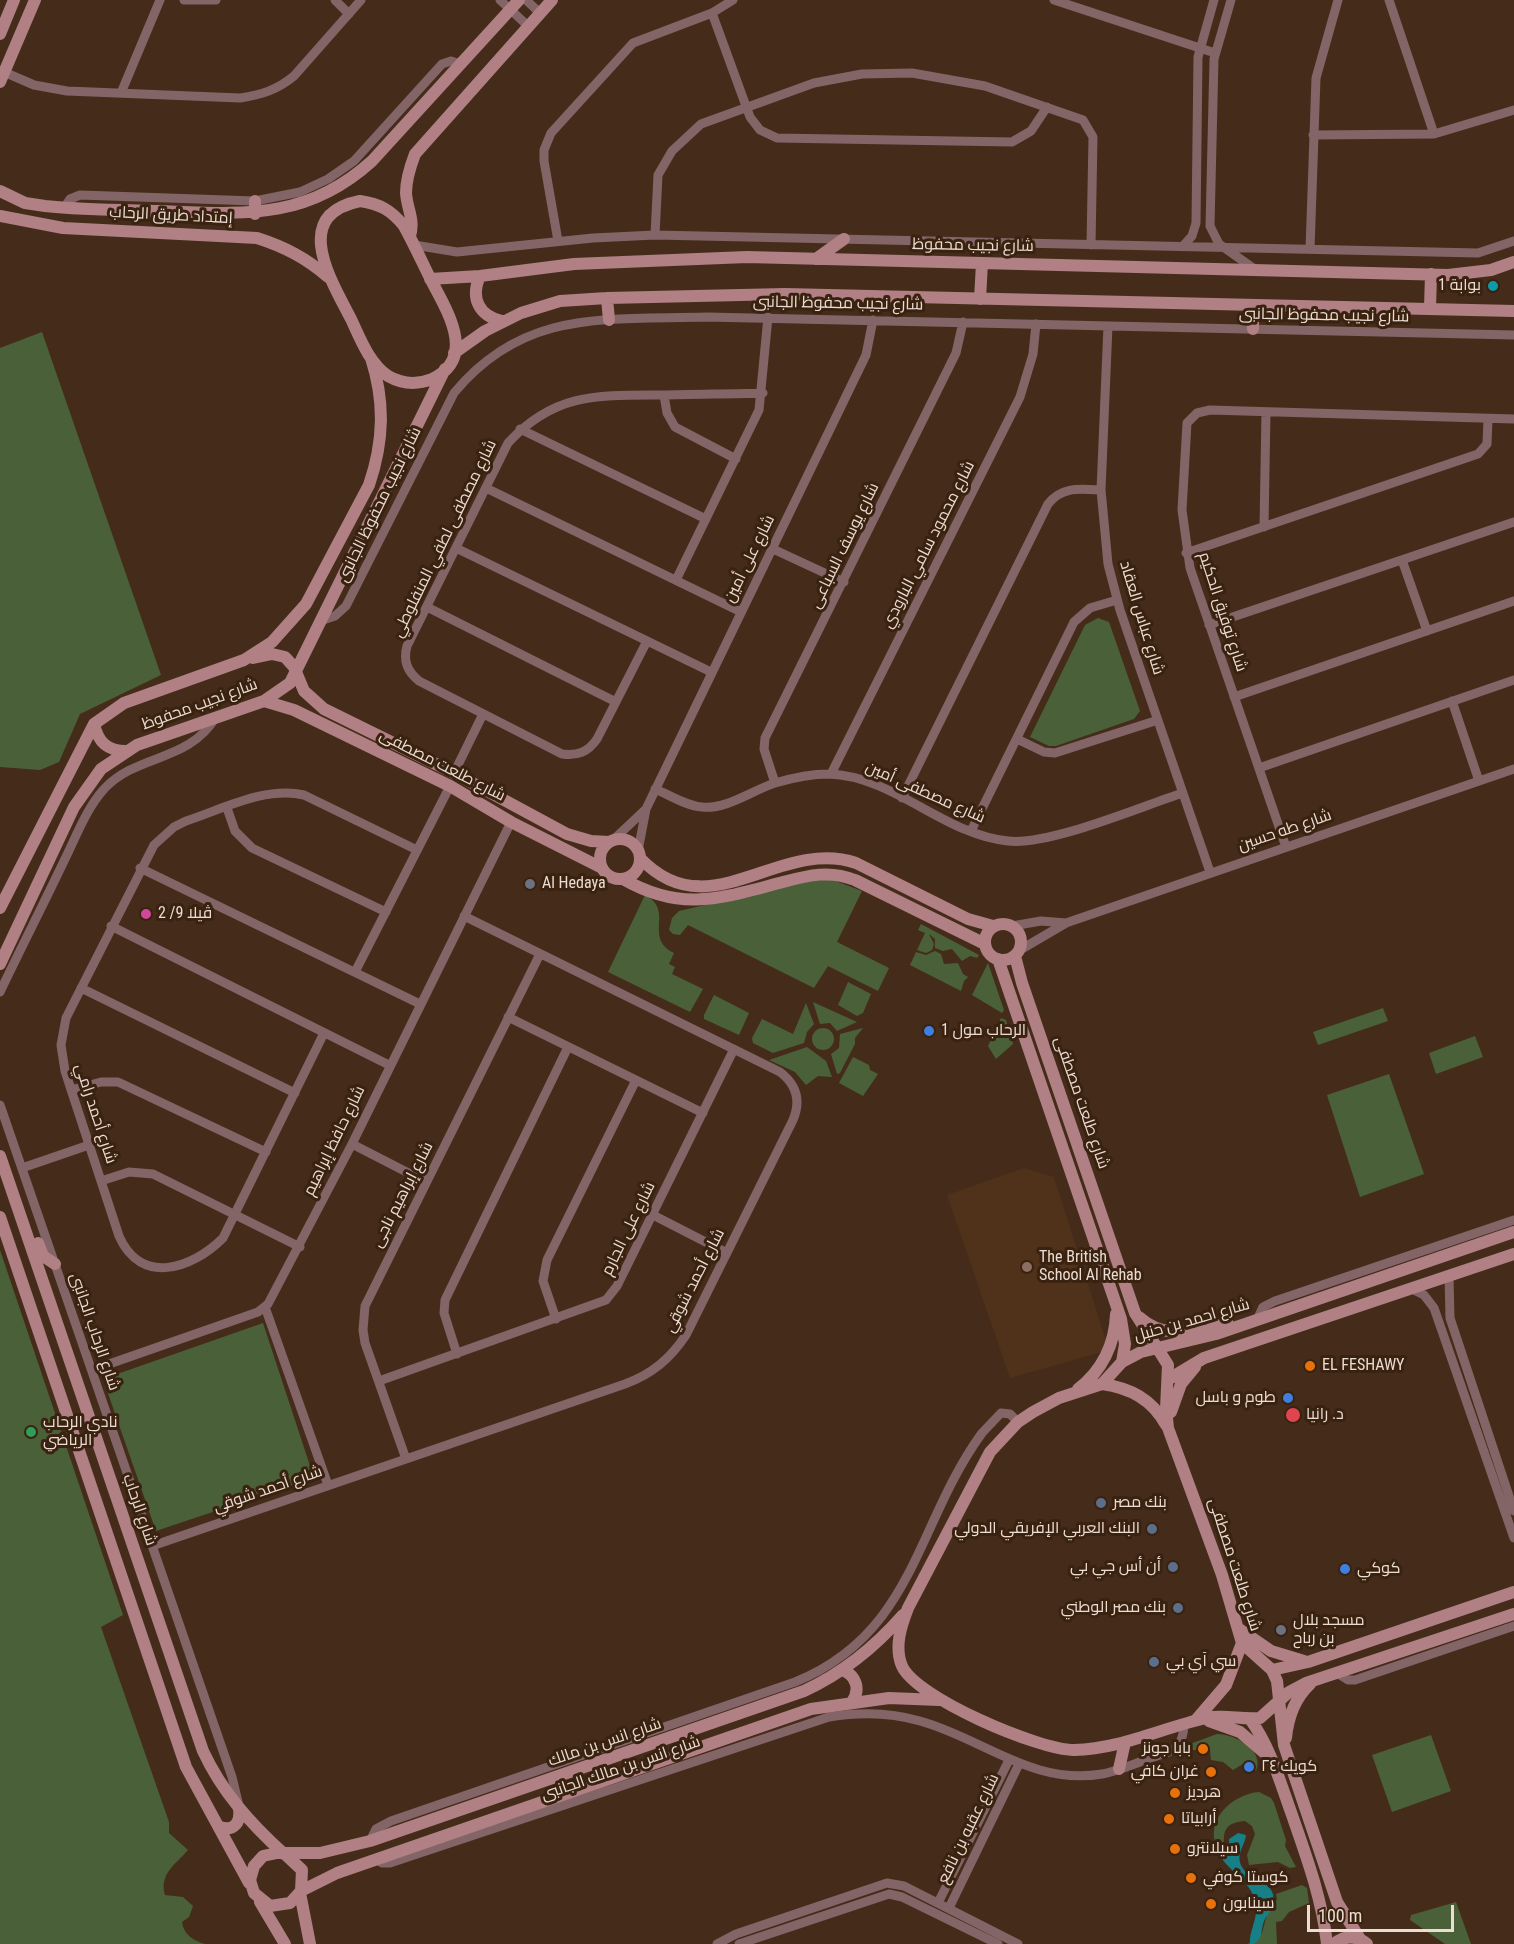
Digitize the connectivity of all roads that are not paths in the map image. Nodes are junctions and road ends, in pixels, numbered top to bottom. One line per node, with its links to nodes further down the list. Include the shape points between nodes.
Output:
1 (14, 0): 23 (street)
2 (35, 0): 27 (street)
3 (160, 0): 28 (street)
4 (184, 0): 5 (street)
5 (216, 0)
6 (334, 0): 21 (street)
7 (362, 0): 21 (street)
8 (500, 0): 18 (street)
9 (526, 0): 19 (street)
10 (552, 0): 19 (street)
11 (733, 0): 20 (street)
12 (1054, 0): 17 (street)
13 (1214, 0): 24 (street)
14 (1231, 0): 25 (street)
15 (1338, 0): 33 (street, via 1316,78)
16 (1389, 0): 34 (street)
17 (1083, 4): 24 (street)
18 (515, 5): 22 (street); 26 (street, إمتداد طريق الرحاب)
19 (540, 13): 22 (street)
20 (711, 13): 29 (street); 46 (street, via 633,43 551,133 544,161)
21 (349, 14): 28 (street, via 294,76 269,92 240,98)
22 (528, 26): 45 (street, via 415,154 406,180)
23 (0, 34)
24 (1200, 48): 25 (street); 49 (street, via 1196,224 1192,237)
25 (1215, 53): 50 (street, via 1210,226 1214,239)
26 (460, 64): 32 (street, via 442,64); 35 (street, إمتداد طريق الرحاب)
27 (2, 77): 28 (street, via 51,89)
28 (121, 93)
29 (746, 107): 30 (street, via 814,83 887,73 961,80); 30 (street, via 756,126 777,138 1004,142 1025,136); 43 (street, via 701,124 664,162 655,188)
30 (1047, 107): 48 (street, via 1077,116 1088,125 1093,138)
31 (1514, 110): 34 (street)
32 (381, 132): 35 (street); 38 (street, via 354,161 328,179 300,192)
33 (1313, 135): 34 (street); 51 (street)
34 (1434, 135)
35 (391, 140): 37 (street, إمتداد طريق الرحاب, via 357,175)
36 (0, 191): 39 (street, إمتداد طريق الرحاب, via 25,203)
37 (329, 193): 40 (street); 41 (street, إمتداد طريق الرحاب, via 288,208)
38 (255, 201): 39 (street, via 80,195); 41 (street)
39 (64, 208): 41 (street, إمتداد طريق الرحاب)
40 (336, 208): 45 (street, via 360,201 379,204 396,216); 58 (street, via 320,238)
41 (255, 214)
42 (0, 216): 58 (street, إمتداد طريق الرحاب, via 63,228 257,238 284,246)
43 (655, 235): 44 (street); 46 (street)
44 (844, 239): 48 (street); 52 (street)
45 (412, 241): 46 (street, via 457,252); 59 (street)
46 (558, 241)
47 (1514, 241): 51 (street, via 1479,253)
48 (1091, 244): 49 (street)
49 (1183, 246): 50 (street)
50 (1224, 247): 51 (street); 55 (street)
51 (1310, 249)
52 (816, 259): 54 (street, شارع نجيب محفوظ); 57 (street, شارع نجيب محفوظ, via 635,260)
53 (1514, 262): 56 (street, شارع نجيب محفوظ, via 1471,273)
54 (982, 263): 55 (street, شارع نجيب محفوظ); 61 (street)
55 (1257, 270): 56 (street, شارع نجيب محفوظ)
56 (1431, 274): 63 (street)
57 (480, 276): 59 (street, شارع نجيب محفوظ); 68 (street, via 476,285 478,305 492,319)
58 (329, 278): 75 (street)
59 (430, 279): 74 (street, via 455,331)
60 (607, 297): 61 (street, via 707,294); 66 (street); 68 (street, via 560,302)
61 (980, 299): 62 (street)
62 (1253, 306): 63 (street); 72 (street)
63 (1430, 308): 64 (street)
64 (1514, 311)
65 (768, 317): 66 (street, شارع نجيب محفوظ الجانبى); 67 (street, شارع نجيب محفوظ الجانبى); 77 (street)
66 (609, 320): 99 (street, شارع نجيب محفوظ الجانبى, via 563,324 531,333 500,349 470,374 443,411 346,606 335,616)
67 (873, 320): 69 (street, شارع نجيب محفوظ الجانبى); 90 (street, شارع على أمين, via 866,354)
68 (501, 321): 74 (street)
69 (963, 322): 70 (street, شارع نجيب محفوظ الجانبى); 94 (street, شارع يوسف السباعى, via 956,353)
70 (1035, 324): 71 (street, شارع نجيب محفوظ الجانبى); 120 (street, شارع محمود سامي البارودي, via 1033,354 1020,397)
71 (1108, 326): 72 (street, شارع نجيب محفوظ الجانبى); 85 (street, شارع عباس العقاد)
72 (1253, 329): 73 (street, شارع نجيب محفوظ الجانبى)
73 (1514, 335)
74 (454, 353): 76 (street, شارع نجيب محفوظ)
75 (371, 358): 76 (street, via 386,374 410,383 429,380); 103 (street, شارع نجيب محفوظ, via 382,422 369,485 296,618 272,642)
76 (445, 369): 99 (street, شارع نجيب محفوظ)
77 (763, 393): 78 (street, شارع مصطفى لطفي المنفلوطي); 83 (street)
78 (664, 395): 82 (street, شارع مصطفى لطفي المنفلوطي, via 584,398 550,409); 83 (street, via 667,413 675,427)
79 (1266, 412): 80 (street, شارع توفيق الحكيم); 88 (street); 91 (street, شارع توفيق الحكيم, via 1203,411 1187,423 1182,510)
80 (1488, 418): 81 (street, شارع توفيق الحكيم); 88 (street, via 1487,444 1478,454)
81 (1514, 419)
82 (520, 429): 84 (street, شارع مصطفى لطفي المنفلوطي, via 508,443); 86 (street)
83 (736, 459): 86 (street)
84 (486, 488): 89 (street, شارع مصطفى لطفي المنفلوطي); 93 (street)
85 (1101, 489): 95 (street, شارع عباس العقاد, via 1105,545); 126 (street, via 1067,490 1048,504)
86 (706, 519): 93 (street)
87 (1514, 522): 92 (street)
88 (1264, 526): 91 (street)
89 (456, 548): 97 (street, شارع مصطفى لطفي المنفلوطي); 102 (street)
90 (772, 549): 94 (street); 98 (street, شارع على أمين)
91 (1186, 553): 100 (street, شارع توفيق الحكيم)
92 (1402, 560): 100 (street); 101 (street)
93 (676, 580): 98 (street)
94 (844, 582): 122 (street, شارع يوسف السباعى, via 765,738 764,749)
95 (1117, 600): 113 (street, شارع عباس العقاد); 115 (street, via 1090,608 1074,622)
96 (1514, 601): 101 (street)
97 (427, 607): 109 (street); 111 (street, شارع مصطفى لطفي المنفلوطي, via 407,646 408,669 419,681)
98 (741, 612): 104 (street, شارع على أمين)
99 (320, 621): 105 (street, شارع نجيب محفوظ)
100 (1209, 625): 107 (street, شارع توفيق الحكيم)
101 (1427, 631): 107 (street)
102 (647, 641): 104 (street); 109 (street, شارع مصطفى لطفي المنفلوطي)
103 (244, 660): 105 (street, شارع طلعت مصطفى, via 279,655 290,662); 114 (street, شارع نجيب محفوظ, via 124,703)
104 (711, 672): 124 (street, شارع على أمين)
105 (296, 674): 108 (street, شارع نجيب محفوظ, via 283,690); 119 (street, شارع طلعت مصطفى, via 304,691 324,709)
106 (1514, 680): 110 (street)
107 (1234, 697): 117 (street, شارع توفيق الحكيم)
108 (264, 700): 112 (street, شارع نجيب محفوظ); 123 (street, شارع طلعت مصطفى, via 286,706)
109 (616, 702): 111 (street, شارع مصطفى لطفي المنفلوطي, via 592,746 570,755)
110 (1452, 702): 117 (street); 121 (street)
111 (483, 714): 119 (street)
112 (216, 717): 116 (street, شارع نجيب محفوظ); 153 (street, via 196,742 135,767 105,789 84,820)
113 (1158, 720): 115 (street, via 1055,753); 125 (street, شارع عباس العقاد)
114 (94, 724): 116 (street, via 101,742 117,751); 139 (street, شارع نجيب محفوظ)
115 (1017, 740): 130 (street)
116 (126, 751): 150 (street, شارع نجيب محفوظ, via 101,770 81,793)
117 (1259, 768): 132 (street, شارع توفيق الحكيم)
118 (1514, 769): 121 (street, شارع طه حسين)
119 (454, 773): 131 (street, شارع طلعت مصطفى, via 567,834)
120 (831, 774): 122 (street, شارع مصطفى أمين); 126 (street, شارع مصطفى أمين, via 857,779)
121 (1479, 781): 132 (street, شارع طه حسين)
122 (775, 783): 124 (street, شارع مصطفى أمين, via 711,807 694,806)
123 (450, 786): 129 (street, شارع طلعت مصطفى); 133 (street)
124 (656, 789): 128 (street, شارع على أمين)
125 (1183, 793): 130 (street, شارع مصطفى أمين, via 1033,841 1008,842); 137 (street, شارع عباس العقاد)
126 (902, 798): 130 (street, شارع مصطفى أمين)
127 (227, 808): 133 (street, شارع أحمد رامي, via 269,794 296,793); 135 (street, شارع أحمد رامي, via 174,827 153,844); 140 (street, via 235,831 252,848)
128 (646, 808): 131 (street, شارع على أمين); 134 (street, شارع على أمين)
129 (511, 822): 136 (street, شارع طلعت مصطفى); 141 (street, شارع حافظ إبراهيم)
130 (971, 831)
131 (610, 842): 134 (street, via 624,840); 136 (street, via 602,851)
132 (1286, 847): 137 (street, شارع طه حسين)
133 (417, 850): 140 (street)
134 (639, 855): 138 (street, via 635,872); 144 (street, via 661,877 699,888 727,884 801,860 838,858 856,863 968,919)
135 (140, 868): 143 (street, شارع أحمد رامي); 151 (street)
136 (602, 868): 138 (street, via 611,877)
137 (1210, 872): 142 (street, شارع طه حسين)
138 (623, 879): 146 (street, via 657,896 697,901 806,875 836,874)
139 (0, 908)
140 (386, 912): 151 (street)
141 (464, 916): 148 (street, شارع أحمد شوقي); 154 (street, شارع حافظ إبراهيم)
142 (1066, 923): 145 (street, شارع طه حسين, via 1041,921); 147 (street, شارع طه حسين)
143 (111, 926): 152 (street, شارع أحمد رامي); 156 (street)
144 (993, 926): 145 (street); 146 (street, via 986,934)
145 (1012, 926): 147 (street, via 1022,939)
146 (985, 944): 149 (street, via 990,955)
147 (1018, 953): 149 (street, via 1010,959); 186 (street, شارع طلعت مصطفى, via 1022,983)
148 (540, 954): 155 (street, شارع إبراهيم ناجى); 158 (street, شارع أحمد شوقي)
149 (998, 959): 185 (street, شارع طلعت مصطفى)
150 (0, 963)
151 (355, 972): 154 (street)
152 (81, 988): 161 (street, شارع أحمد رامي, via 66,1018 61,1045); 162 (street)
153 (0, 992)
154 (420, 1004): 159 (street, شارع حافظ إبراهيم)
155 (508, 1017): 157 (street); 171 (street, شارع إبراهيم ناجى)
156 (324, 1033): 159 (street); 162 (street, شارع أحمد رامي)
157 (568, 1047): 160 (street); 192 (street, via 445,1300 444,1313)
158 (734, 1049): 164 (street, شارع على الجارم); 179 (street, شارع أحمد شوقي, via 787,1078 798,1102 793,1120)
159 (389, 1065): 165 (street, شارع حافظ إبراهيم)
160 (636, 1080): 164 (street); 187 (street, via 547,1260 543,1281)
161 (71, 1090): 166 (street, شارع أحمد رامي); 167 (street, via 118,1082)
162 (295, 1093): 167 (street, شارع أحمد رامي)
163 (0, 1105): 169 (street, شارع الرحاب الجانبى)
164 (703, 1113): 173 (street, شارع على الجارم)
165 (352, 1144): 171 (street); 178 (street, شارع حافظ إبراهيم)
166 (89, 1145): 169 (street); 170 (street, شارع أحمد رامي)
167 (266, 1152): 172 (street, شارع أحمد رامي)
168 (0, 1156): 176 (street, شارع الرحاب)
169 (22, 1168): 181 (street, شارع الرحاب الجانبى)
170 (101, 1181): 172 (street, via 129,1173 153,1174); 172 (street, شارع أحمد رامي, via 122,1244 134,1258 150,1266 177,1265 202,1256 223,1238)
171 (426, 1182): 197 (street, شارع إبراهيم ناجى, via 365,1306 363,1330)
172 (235, 1215): 178 (street)
173 (652, 1215): 179 (street); 187 (street, شارع على الجارم, via 612,1294 598,1305)
174 (0, 1217): 231 (street, via 186,1767)
175 (1514, 1220): 188 (street, via 1275,1301 1263,1307)
176 (26, 1233): 181 (street, via 35,1236 43,1256); 230 (street, شارع الرحاب, via 203,1751 219,1784)
177 (1512, 1234): 188 (street, شارع احمد بن حنبل)
178 (300, 1247): 184 (street, شارع حافظ إبراهيم)
179 (727, 1253): 202 (street, شارع أحمد شوقي, via 686,1335 677,1349 652,1371 625,1384)
180 (1514, 1254): 182 (street)
181 (55, 1264): 195 (street, شارع الرحاب الجانبى)
182 (1449, 1276): 183 (street); 204 (street, via 1450,1318)
183 (1412, 1289): 191 (street); 205 (street, via 1424,1295 1434,1308)
184 (265, 1307): 195 (street); 203 (street)
185 (1117, 1307): 194 (street, شارع طلعت مصطفى, via 1125,1344); 199 (street, via 1114,1335 1103,1362)
186 (1135, 1313): 188 (street, via 1154,1327 1176,1333); 190 (street, شارع طلعت مصطفى)
187 (556, 1319): 192 (street, شارع على الجارم)
188 (1252, 1322): 189 (street, شارع احمد بن حنبل)
189 (1216, 1334): 190 (street, شارع احمد بن حنبل); 191 (street, via 1215,1343)
190 (1156, 1347): 194 (street, شارع احمد بن حنبل); 196 (street, شارع طلعت مصطفى, via 1166,1359)
191 (1224, 1352): 193 (street)
192 (457, 1354): 197 (street, شارع على الجارم)
193 (1204, 1358): 196 (street); 201 (street, via 1177,1391)
194 (1122, 1362): 198 (street, شارع احمد بن حنبل)
195 (92, 1370): 206 (street, شارع الرحاب الجانبى)
196 (1169, 1379): 201 (street, شارع طلعت مصطفى)
197 (379, 1381): 202 (street, شارع إبراهيم ناجى)
198 (1102, 1384): 199 (street); 201 (street, شارع طلعت مصطفى, via 1126,1389 1143,1398 1157,1410)
199 (1073, 1392): 200 (street)
200 (1018, 1422): 208 (street, via 984,1461); 232 (street, شارع انس بن مالك الجانبى, via 1010,1414 1001,1413 977,1440 898,1594 878,1623 826,1667 795,1682 391,1821 376,1829)
201 (1168, 1428): 211 (street, شارع طلعت مصطفى)
202 (406, 1459): 203 (street, شارع أحمد شوقي)
203 (328, 1485): 206 (street, شارع أحمد شوقي)
204 (1514, 1510)
205 (1514, 1538)
206 (152, 1546): 230 (street, شارع الرحاب الجانبى, via 232,1777)
207 (1514, 1592): 213 (street)
208 (908, 1608): 215 (street, شارع انس بن مالك); 219 (street, via 899,1637 902,1666 920,1686)
209 (1514, 1614): 217 (street)
210 (1514, 1626): 217 (street, via 1355,1680)
211 (1239, 1629): 212 (street, شارع طلعت مصطفى); 214 (street, via 1271,1651)
212 (1242, 1643): 216 (street, شارع طلعت مصطفى); 223 (street, via 1226,1685)
213 (1330, 1654): 214 (street); 217 (street)
214 (1308, 1662): 216 (street)
215 (843, 1670): 220 (street, via 856,1683); 232 (street, شارع انس بن مالك, via 814,1687 777,1701)
216 (1272, 1670): 221 (street, via 1279,1691)
217 (1336, 1673): 218 (street)
218 (1315, 1679): 221 (street); 225 (street, via 1290,1714 1286,1735)
219 (943, 1700): 220 (street, via 907,1697); 224 (street, via 1032,1743 1052,1748 1092,1749)
220 (852, 1702): 235 (street, via 801,1712)
221 (1277, 1702): 222 (street, via 1267,1715); 225 (street)
222 (1250, 1719): 223 (street, via 1223,1716); 227 (street)
223 (1190, 1722): 224 (street); 227 (street, via 1211,1722 1240,1732); 229 (street, شارع انس بن مالك الجانبى, via 1177,1748)
224 (1125, 1742): 229 (street)
225 (1288, 1757): 244 (street, via 1337,1902)
226 (1009, 1760): 228 (street, شارع انس بن مالك الجانبى); 235 (street, شارع انس بن مالك الجانبى, via 937,1726 880,1714 844,1715 808,1722 390,1863); 240 (street, شارع عقبه بن نافع)
227 (1274, 1763): 252 (street, via 1316,1884)
228 (1019, 1764): 229 (street, شارع انس بن مالك الجانبى, via 1068,1775); 242 (street, شارع عقبه بن نافع)
229 (1119, 1769)
230 (239, 1809): 231 (street, via 236,1826); 234 (street, شارع الرحاب)
231 (220, 1827): 237 (street)
232 (370, 1841): 233 (street, شارع انس بن مالك)
233 (330, 1852): 234 (street, شارع انس بن مالك); 236 (street, via 327,1864)
234 (285, 1854): 237 (street, via 270,1854 258,1861 251,1873); 238 (street, via 302,1870)
235 (376, 1859): 236 (street)
236 (337, 1873): 238 (street)
237 (251, 1887): 239 (street)
238 (301, 1892): 239 (street, via 284,1906 270,1906); 245 (street)
239 (258, 1899): 246 (street)
240 (938, 1903): 241 (street, via 904,1886 887,1883); 242 (street)
241 (813, 1907): 243 (street); 248 (street)
242 (949, 1908): 251 (street)
243 (816, 1917): 249 (street); 250 (street, via 882,1895 896,1895)
244 (1364, 1941): 253 (street, via 1347,1937)
245 (309, 1943): 247 (street, via 299,1940)
246 (285, 1944)
247 (291, 1944)
248 (717, 1944)
249 (739, 1944)
250 (998, 1944)
251 (1018, 1944)
252 (1327, 1944)
253 (1334, 1944)

